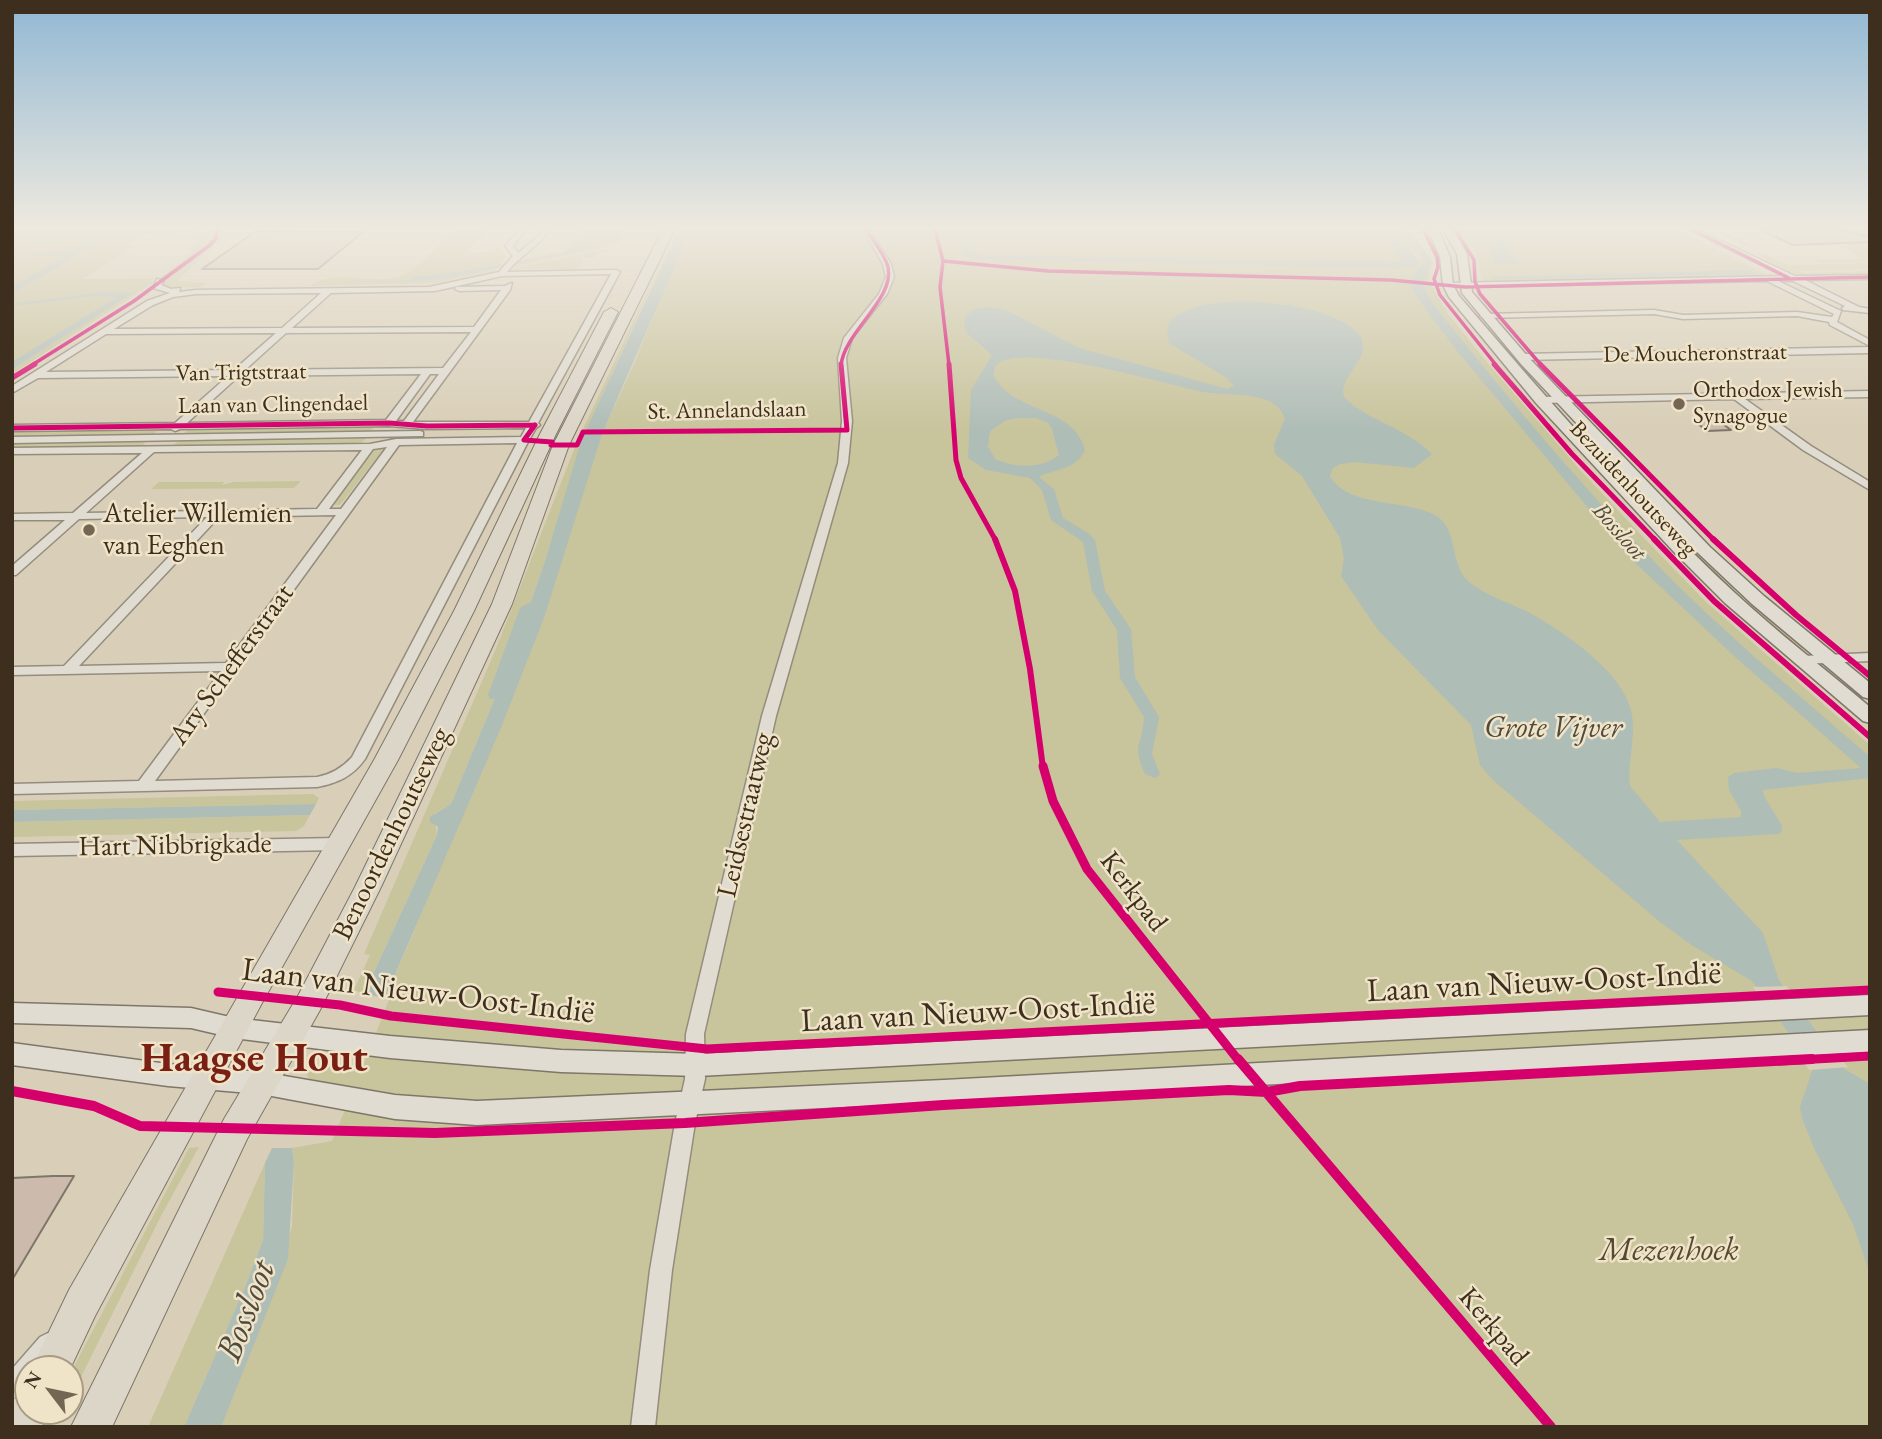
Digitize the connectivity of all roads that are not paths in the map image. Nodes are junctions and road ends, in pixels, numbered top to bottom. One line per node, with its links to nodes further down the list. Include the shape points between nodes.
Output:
1 (164, 296): 20 (street)
2 (322, 296): 19 (street)
3 (501, 296): 18 (street, Ary Schefferstraat)
4 (603, 296): 36 (street)
5 (620, 296): 51 (main road, Benoordenhoutseweg, via 548,433)
6 (635, 296): 67 (main road, Benoordenhoutseweg, via 561,445 502,604 368,887)
7 (880, 296): 70 (street, Leidsestraatweg, via 848,338 842,358 847,421 843,463 769,716 695,1034)
8 (1455, 296): 31 (main road, Bezuidenhoutseweg)
9 (1471, 296): 17 (main road, Bezuidenhoutseweg)
10 (1802, 296): 16 (street)
11 (1811, 296): 16 (street)
12 (1832, 296): 14 (street)
13 (1846, 296): 15 (street)
14 (1856, 308): 15 (street); 16 (street)
15 (1870, 309)
16 (1838, 314): 17 (street, via 1616,319 1588,313); 21 (street, via 1839,327)
17 (1484, 316): 23 (main road, Bezuidenhoutseweg)
18 (477, 329): 19 (street); 25 (street, Ary Schefferstraat)
19 (285, 330): 20 (street); 26 (street)
20 (105, 332): 27 (street)
21 (1870, 344)
22 (1870, 350): 23 (street, De Moucheronstraat)
23 (1521, 357): 32 (main road, Bezuidenhoutseweg)
24 (428, 371): 25 (street, Van Trigtstraat); 26 (street, Van Trigtstraat); 33 (street, Ary Schefferstraat)
25 (446, 371): 33 (street, Ary Schefferstraat)
26 (237, 373): 27 (street, Van Trigtstraat); 34 (street)
27 (37, 375): 28 (street)
28 (12, 390)
29 (1870, 394): 30 (street)
30 (1735, 397): 32 (street); 43 (street)
31 (1541, 400): 32 (street); 54 (main road, Bezuidenhoutseweg, via 1680,549)
32 (1560, 400): 53 (main road, Bezuidenhoutseweg, via 1704,550)
33 (397, 424): 34 (street, Laan van Clingendael); 36 (street, Laan van Clingendael); 38 (street, Ary Schefferstraat)
34 (178, 425): 35 (street, Laan van Clingendael); 37 (street)
35 (12, 428)
36 (529, 433): 38 (street, Laan van Clingendael); 50 (street)
37 (164, 438): 38 (street, Laan van Clingendael); 39 (street, Laan van Clingendael); 41 (street)
38 (392, 438): 40 (street, Laan van Clingendael); 44 (street, Ary Schefferstraat)
39 (12, 440)
40 (376, 446): 41 (street, Laan van Clingendael); 45 (street)
41 (151, 450): 42 (street, Laan van Clingendael); 48 (street)
42 (12, 452)
43 (1870, 487)
44 (343, 512): 45 (street); 55 (street, Ary Schefferstraat)
45 (320, 513): 46 (street)
46 (216, 514): 48 (street); 56 (street)
47 (12, 517): 48 (street)
48 (75, 517): 49 (street)
49 (12, 572)
50 (450, 581): 51 (street); 60 (street, via 348,772 334,780)
51 (464, 611): 62 (main road, Benoordenhoutseweg)
52 (1870, 657): 53 (street)
53 (1828, 659): 54 (street); 58 (main road, Bezuidenhoutseweg)
54 (1802, 660): 59 (main road, Bezuidenhoutseweg)
55 (231, 667): 56 (street); 60 (street, Ary Schefferstraat)
56 (68, 670): 57 (street)
57 (12, 671)
58 (1870, 693)
59 (1870, 717)
60 (144, 786): 61 (street)
61 (12, 789)
62 (338, 844): 63 (street, Hart Nibbrigkade); 66 (main road, Benoordenhoutseweg)
63 (12, 850)
64 (1870, 1005): 70 (main road, Laan van Nieuw-Oost-Indië)
65 (12, 1013): 66 (main road, Laan van Nieuw-Oost-Indië, via 191,1018)
66 (234, 1028): 67 (main road, Laan van Nieuw-Oost-Indië); 71 (main road, Benoordenhoutseweg)
67 (290, 1034): 70 (main road, Laan van Nieuw-Oost-Indië, via 562,1061); 72 (main road, Benoordenhoutseweg)
68 (1860, 1041): 73 (main road)
69 (12, 1054): 71 (main road)
70 (698, 1065): 73 (street, Leidsestraatweg)
71 (206, 1078): 72 (main road); 74 (main road, Benoordenhoutseweg)
72 (261, 1083): 73 (main road, via 395,1107 477,1113); 77 (main road, Benoordenhoutseweg)
73 (692, 1104): 78 (street, Leidsestraatweg, via 661,1270)
74 (82, 1303): 75 (main road, Benoordenhoutseweg); 76 (street, Benoordenhoutseweg)
75 (57, 1355)
76 (12, 1387)
77 (91, 1427)
78 (643, 1427)

